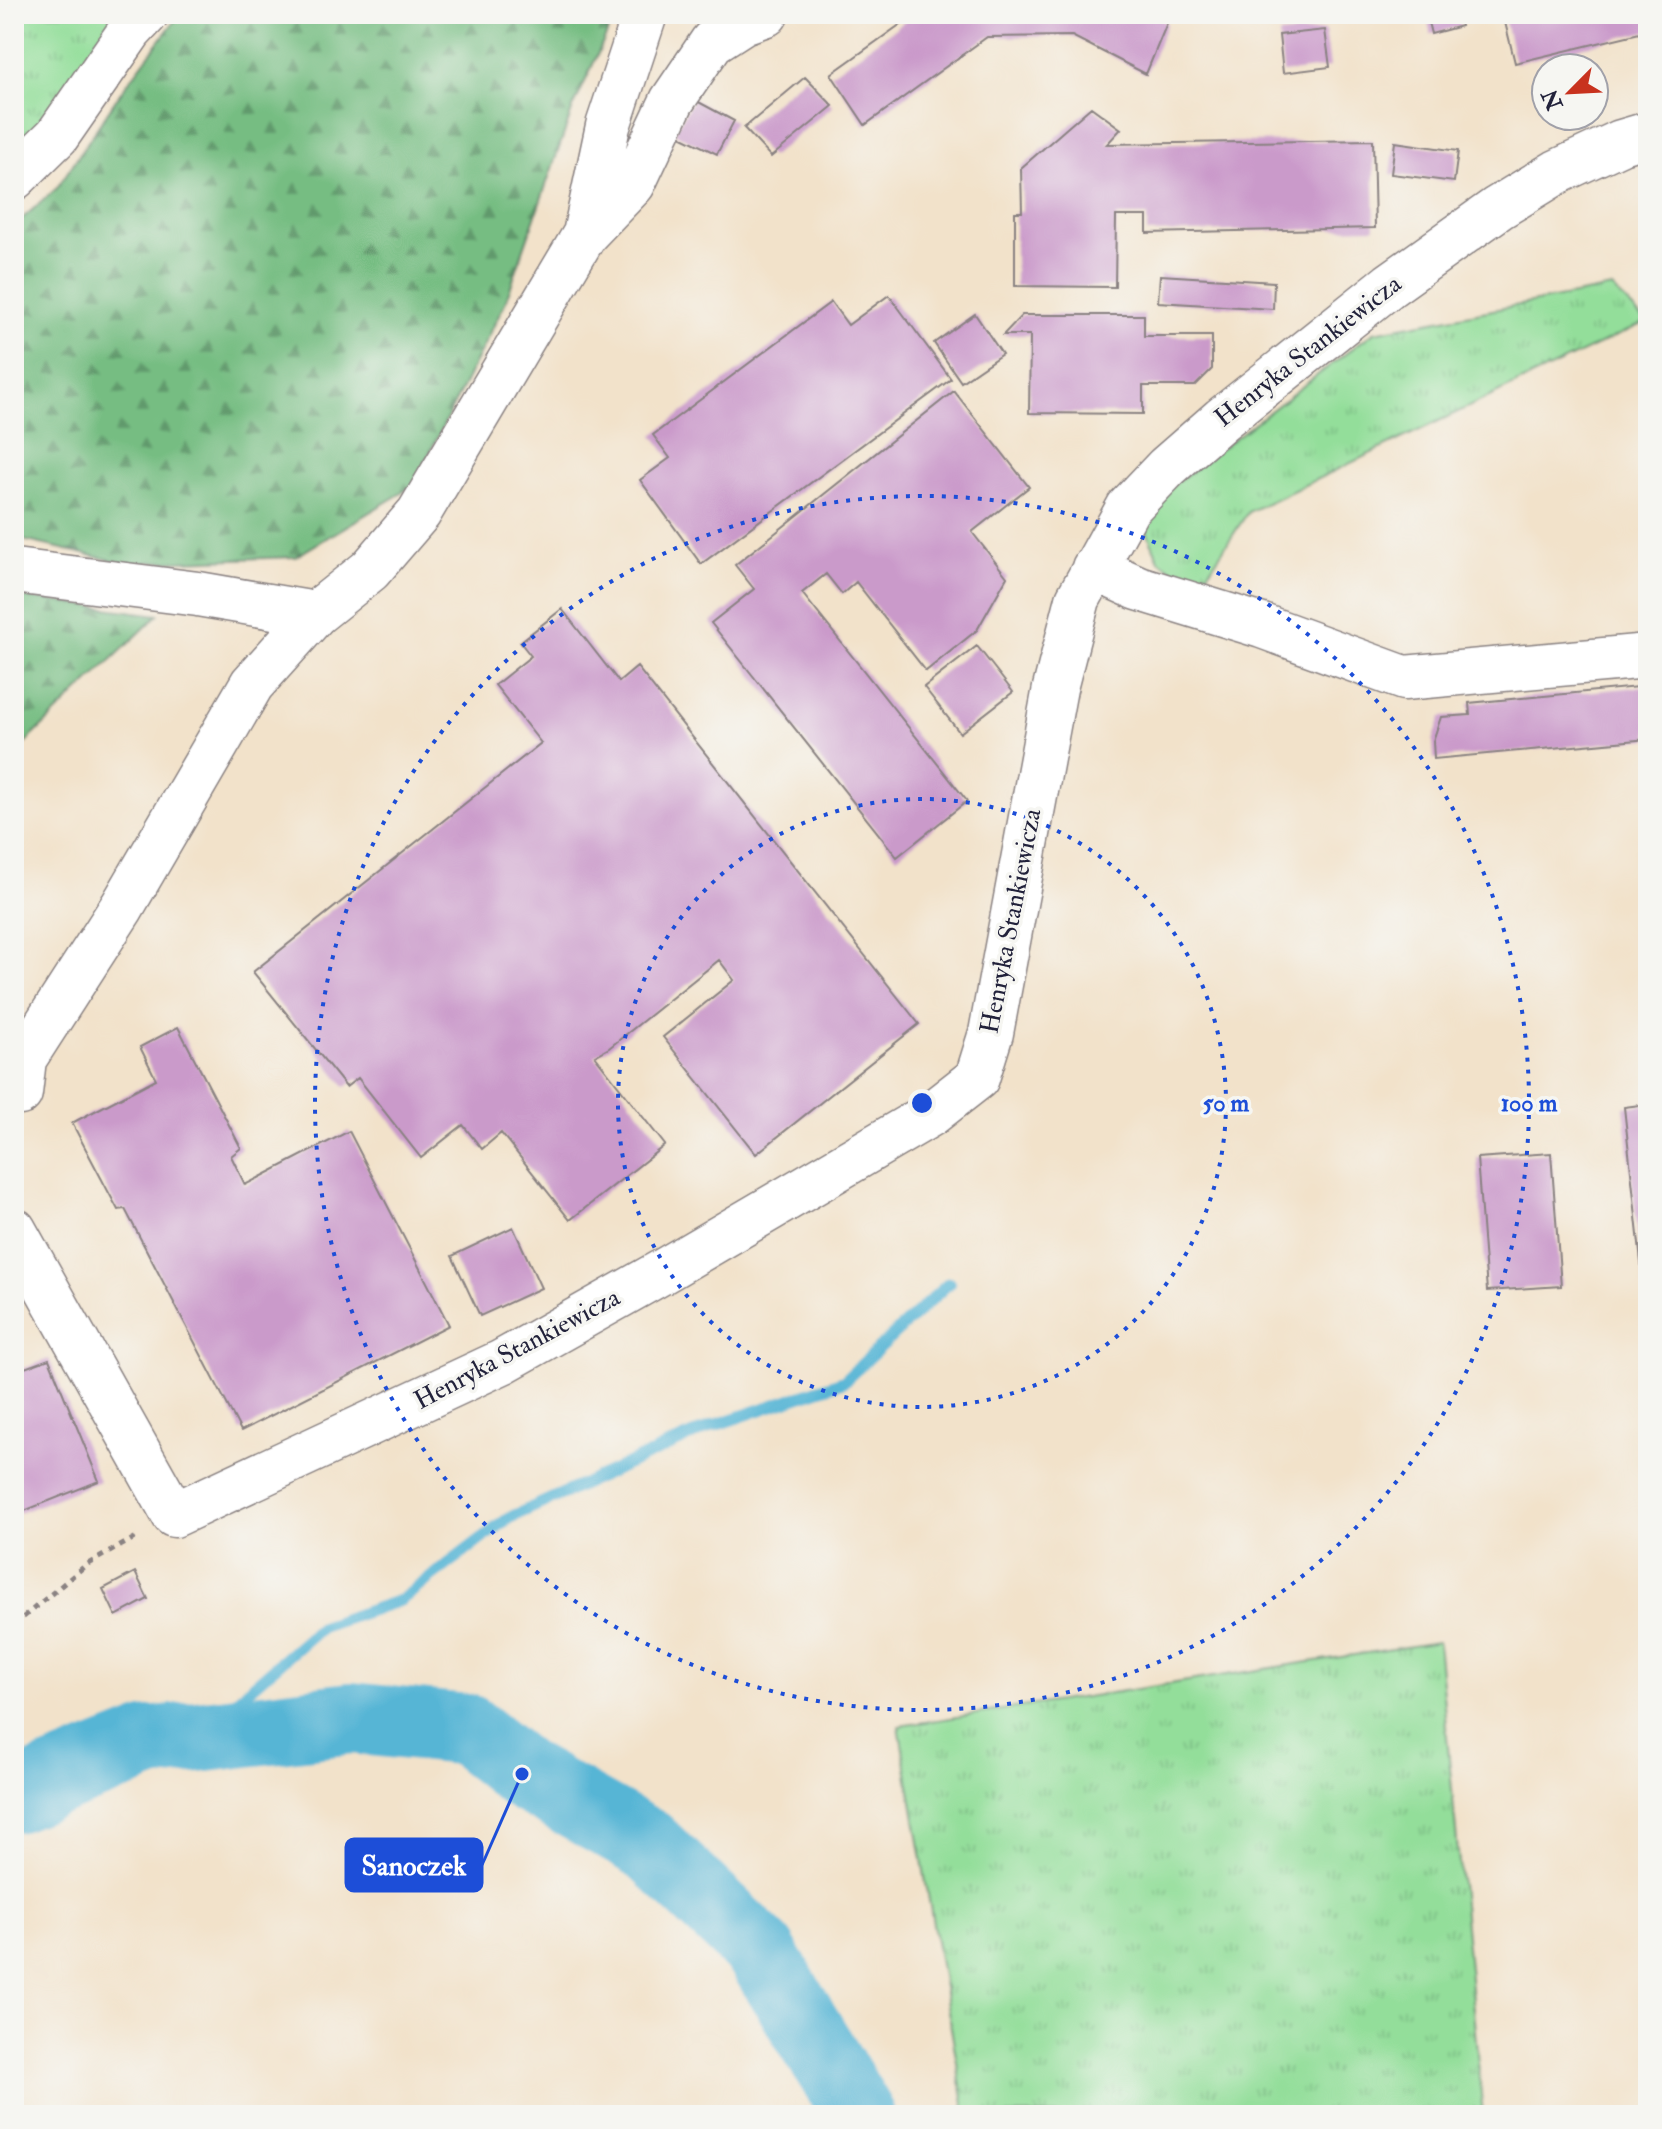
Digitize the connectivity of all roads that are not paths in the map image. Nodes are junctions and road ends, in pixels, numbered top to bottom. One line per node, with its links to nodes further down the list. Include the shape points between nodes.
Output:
1 (146, 14): 5 (street, via 57,136)
2 (645, 14): 6 (street, via 608,126)
3 (766, 14): 6 (street, via 712,42 672,101 633,184)
4 (1648, 134): 7 (street, Henryka Stankiewicza, via 1557,172 1390,285 1167,467 1128,508)
5 (14, 178)
6 (585, 234): 9 (street, via 419,513 370,570)
7 (1094, 568): 10 (street, via 1138,588 1404,678); 12 (street, Henryka Stankiewicza, via 1078,599 1055,688 991,1033 977,1078 931,1114 502,1362 174,1515)
8 (14, 571): 9 (street)
9 (315, 614): 11 (street, via 252,684 122,907 24,1059)
10 (1648, 656)
11 (20, 1093)
12 (14, 1230)

